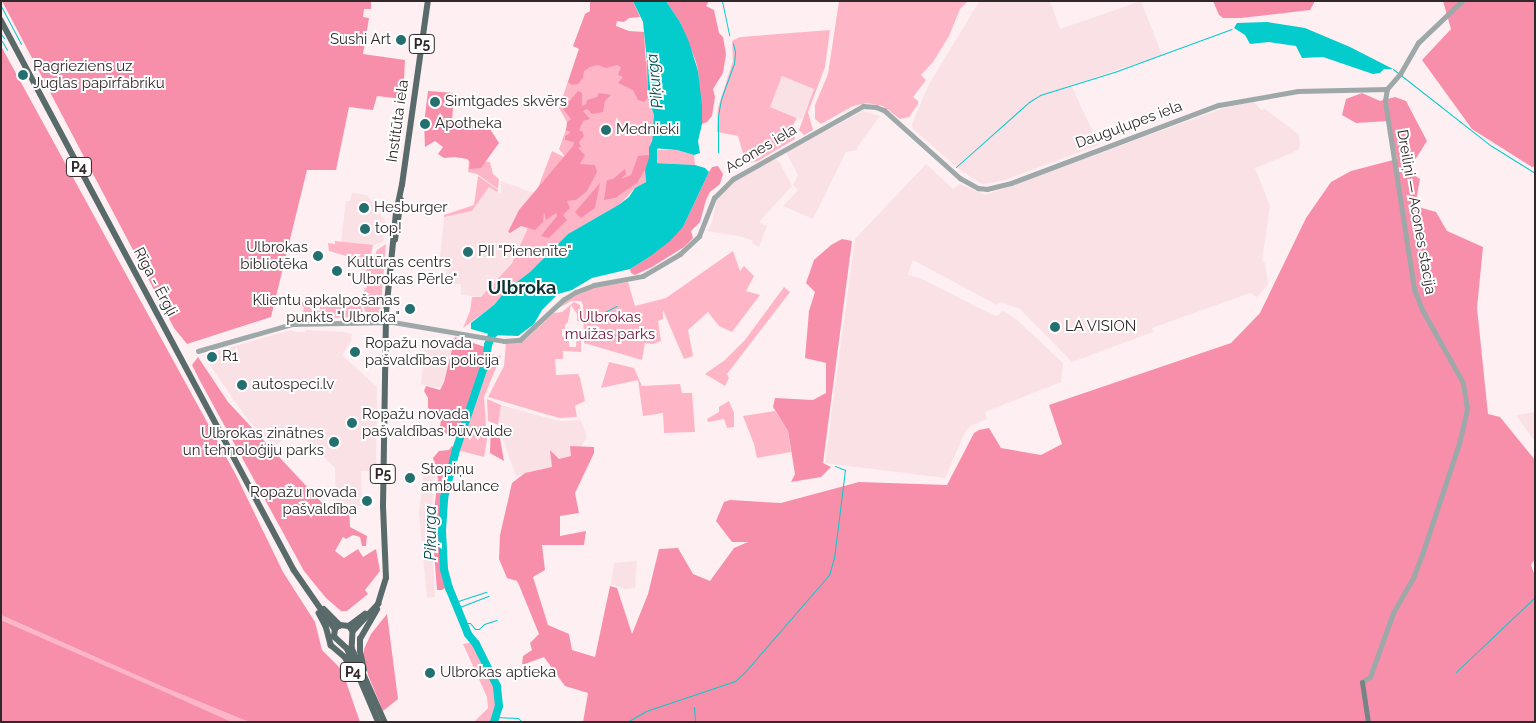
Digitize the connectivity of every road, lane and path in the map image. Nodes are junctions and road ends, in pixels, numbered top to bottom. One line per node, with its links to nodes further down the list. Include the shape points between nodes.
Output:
1 (428, 1): 6 (main road, Institūta iela / P5, via 393,247)
2 (1462, 1): 4 (street, via 1428,32)
3 (2, 23): 8 (main road, Rīga - Ērgļi / P4)
4 (1387, 89): 5 (street, Dauguļupes iela, via 1298,91 1219,105 988,189 978,188 960,178); 17 (street, Dreiliņi — Acones stacija, via 1385,101 1414,289 1422,310 1455,366 1467,401 1459,444 1425,547 1394,613 1370,677)
5 (904, 126): 6 (street, Acones iela, via 876,106 855,109 732,179 714,198 696,241 665,265 643,276 576,292 563,300 525,337 497,340)
6 (386, 322): 7 (street, Acones iela, via 282,326); 10 (main road, Institūta iela / P5, via 383,518 386,572)
7 (198, 350)
8 (287, 556): 9 (main road, Rīga - Ērgļi / P4); 12 (main road, Rīga - Ērgļi / P4, via 318,602)
9 (294, 570): 14 (main road, Rīga - Ērgļi / P4); 19 (main road, P4, via 322,619 329,642 346,658)
10 (381, 596): 11 (main road, P5); 13 (main road)
11 (378, 604): 13 (main road, P5); 18 (main road, P5, via 360,644 365,673)
12 (340, 625): 13 (main road); 14 (main road)
13 (351, 628): 15 (main road)
14 (335, 630): 16 (main road, via 335,640)
15 (352, 641): 16 (main road); 18 (main road, P4)
16 (342, 645): 19 (main road, P4, via 351,657)
17 (1362, 682): 21 (main road, Dreiliņi — Acones stacija)
18 (379, 710): 20 (main road, P4)
19 (378, 722)
20 (385, 722)
21 (1368, 722)

